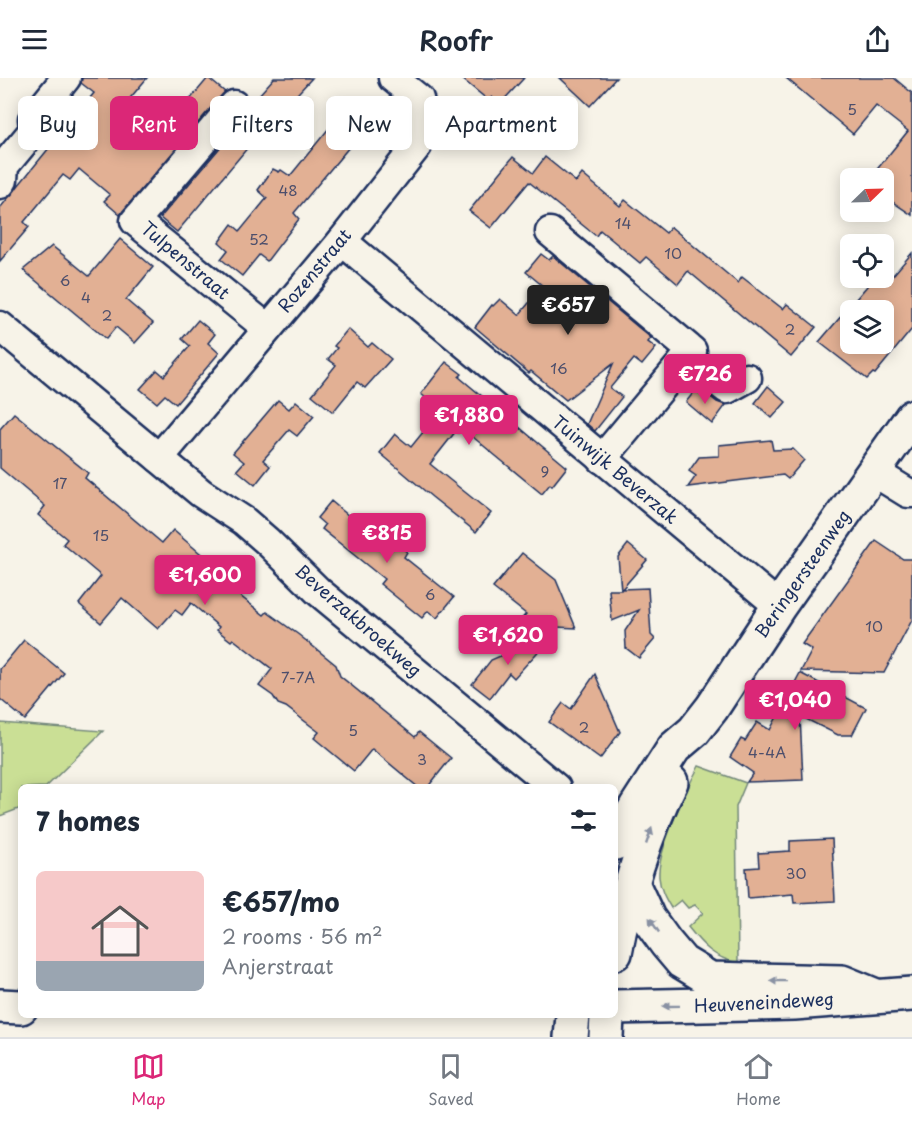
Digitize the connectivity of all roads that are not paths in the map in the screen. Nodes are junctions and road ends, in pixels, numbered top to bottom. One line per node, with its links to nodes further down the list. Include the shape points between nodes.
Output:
1 (66, 78): 4 (street, via 33,119 34,130 4,166)
2 (393, 78): 6 (street, Rozenstraat, via 419,99 425,126 417,146)
3 (210, 133): 8 (street, Tulpenstraat, via 135,221)
4 (0, 184)
5 (550, 232): 9 (street, via 692,351)
6 (342, 241): 8 (street, Rozenstraat); 13 (street, Tuinwijk Beverzak)
7 (0, 326): 12 (street, Beverzakbroekweg)
8 (267, 328): 12 (street, Rozenstraat)
9 (687, 358): 10 (street, via 727,389); 13 (street)
10 (747, 378)
11 (912, 417): 14 (main road, Beringersteenweg)
12 (159, 458): 18 (street, Beverzakbroekweg, via 251,528 319,592)
13 (602, 459): 16 (street, Tuinwijk Beverzak)
14 (873, 472): 15 (street); 16 (main road, Beringersteenweg)
15 (912, 493)
16 (779, 606): 17 (main road, Beringersteenweg)
17 (694, 731): 19 (main road, Beringersteenweg, via 674,748); 20 (main road, Beringersteenweg, one-way to 17, via 660,803)
18 (551, 784)
19 (618, 835)
20 (632, 883): 21 (main road, Beringersteenweg); 23 (main road, one-way to 20, via 842,982 710,979 682,962 666,943 648,918)
21 (618, 941)
22 (912, 994): 23 (main road, Heuveneindeweg)
23 (876, 996): 26 (main road, Heuveneindeweg, one-way to 26, via 794,1003)
24 (0, 1006): 25 (main road)
25 (18, 1007)
26 (618, 1007)
27 (573, 1018): 29 (main road)
28 (608, 1018): 30 (main road)
29 (571, 1037)
30 (606, 1037)

